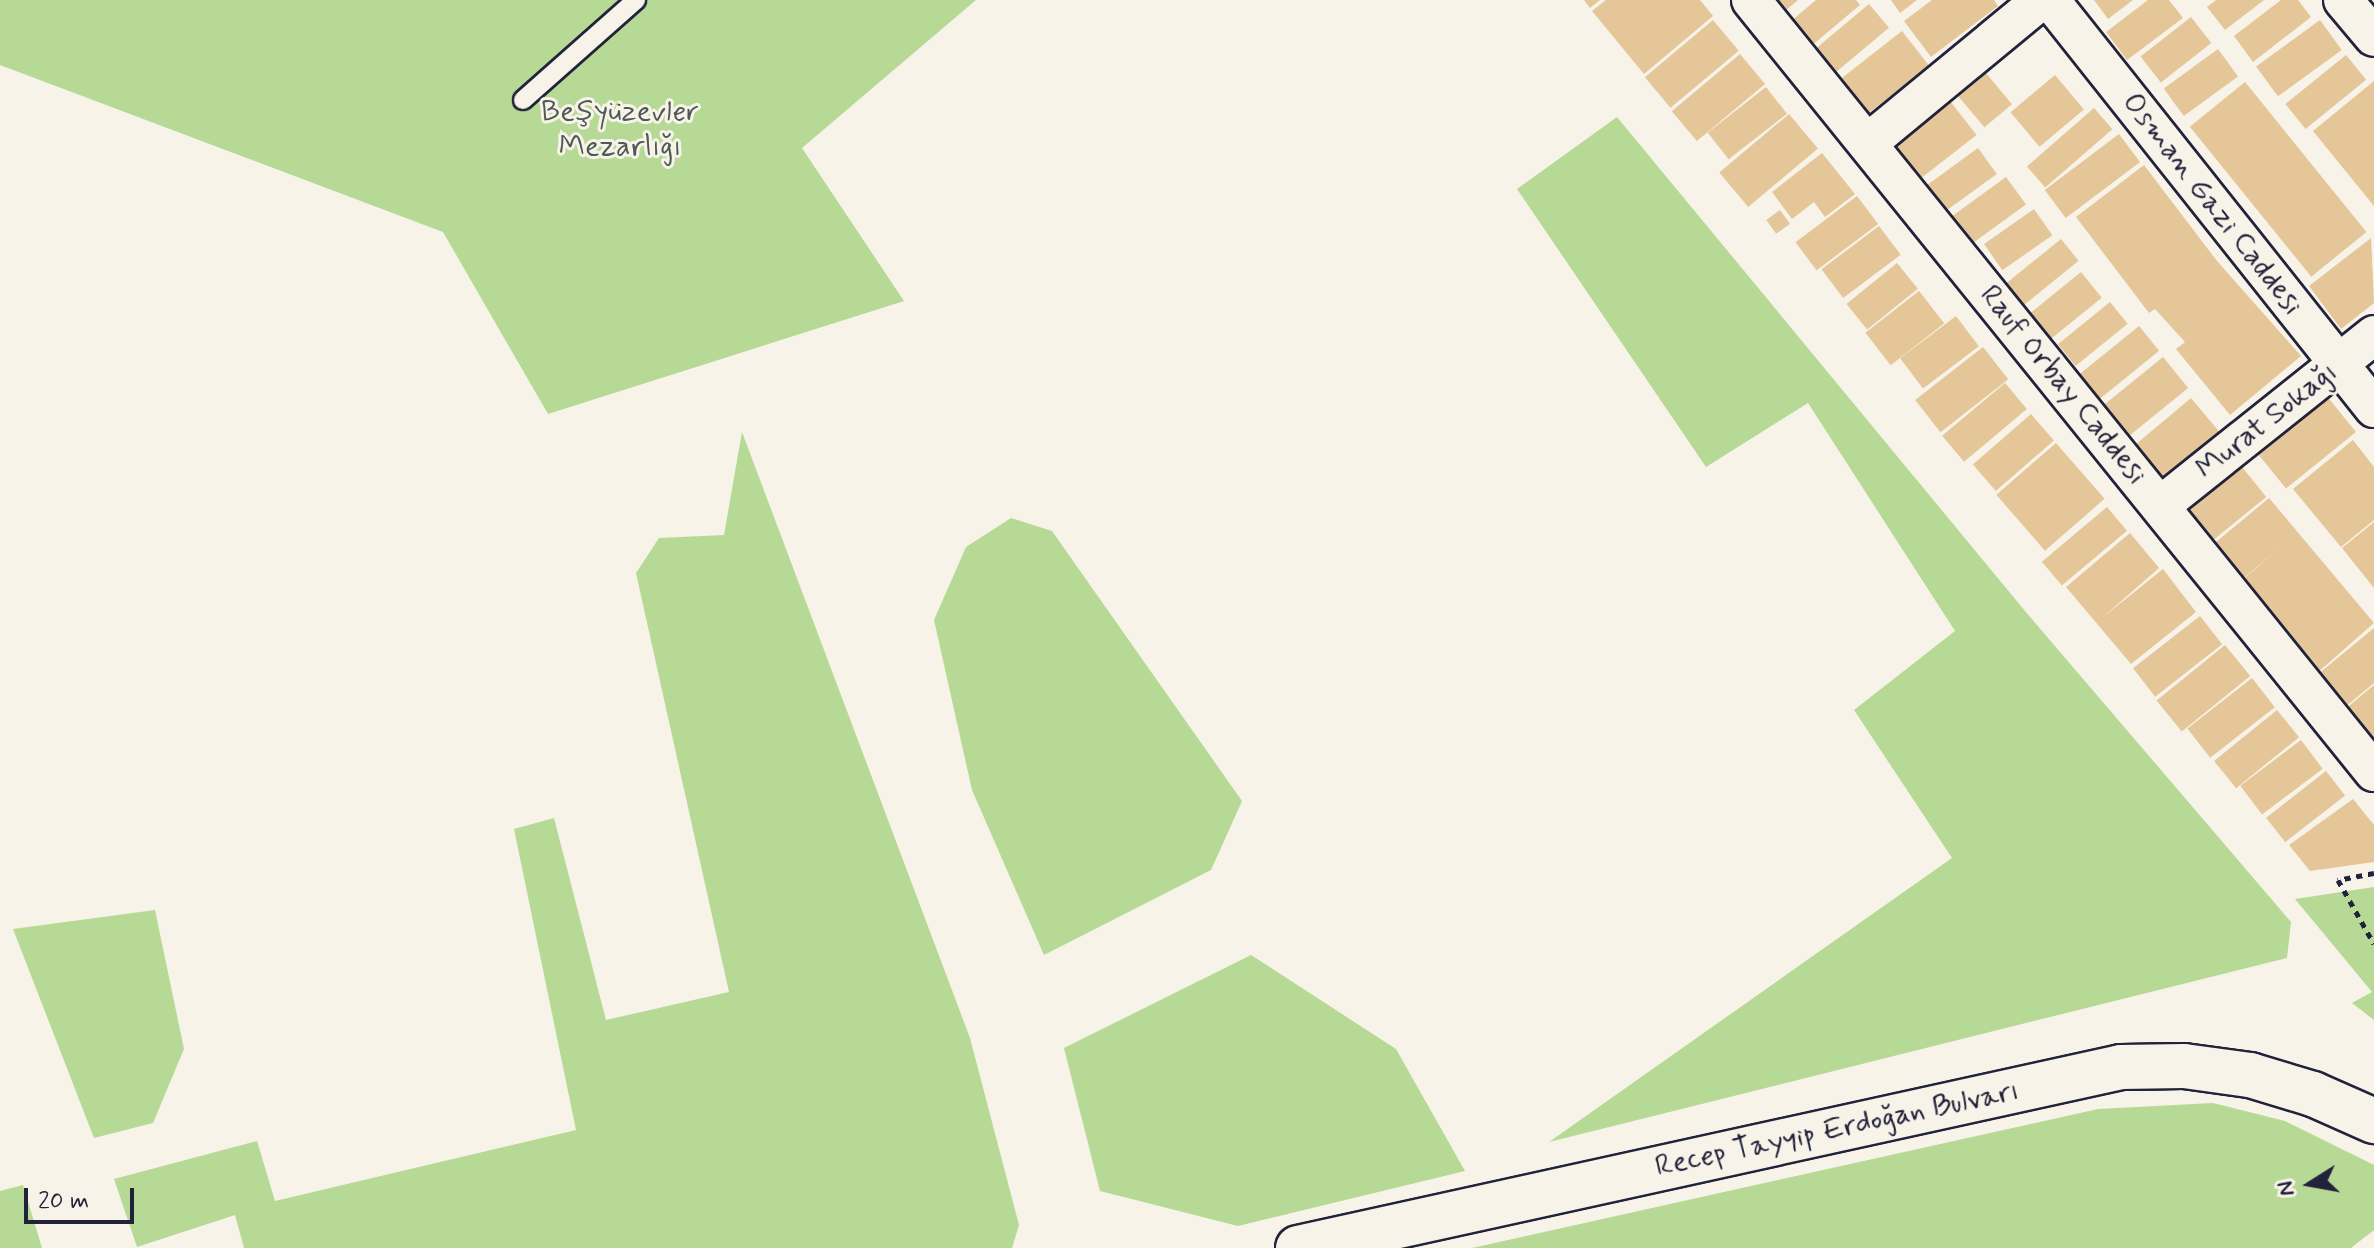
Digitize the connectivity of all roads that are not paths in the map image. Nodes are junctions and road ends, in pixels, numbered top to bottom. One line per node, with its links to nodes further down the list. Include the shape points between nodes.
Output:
1 (636, 0): 7 (lane)
2 (1751, 0): 8 (street, Rauf Orbay Caddesi)
3 (2041, 0): 8 (street)
4 (2050, 0): 10 (street, Osman Gazi Caddesi)
5 (2343, 0): 6 (street)
6 (2374, 37)
7 (523, 100)
8 (1869, 142): 12 (street, Rauf Orbay Caddesi)
9 (2374, 335): 10 (street, Murat Sokağı)
10 (2339, 365): 11 (street, Osman Gazi Caddesi); 12 (street, Murat Sokağı)
11 (2374, 408)
12 (2160, 506): 13 (street, Rauf Orbay Caddesi)
13 (2374, 772)
14 (2374, 1121): 15 (street, Recep Tayyip Erdoğan Bulvarı, via 2313,1094 2250,1075 2184,1066 2121,1067)
15 (1300, 1248)

